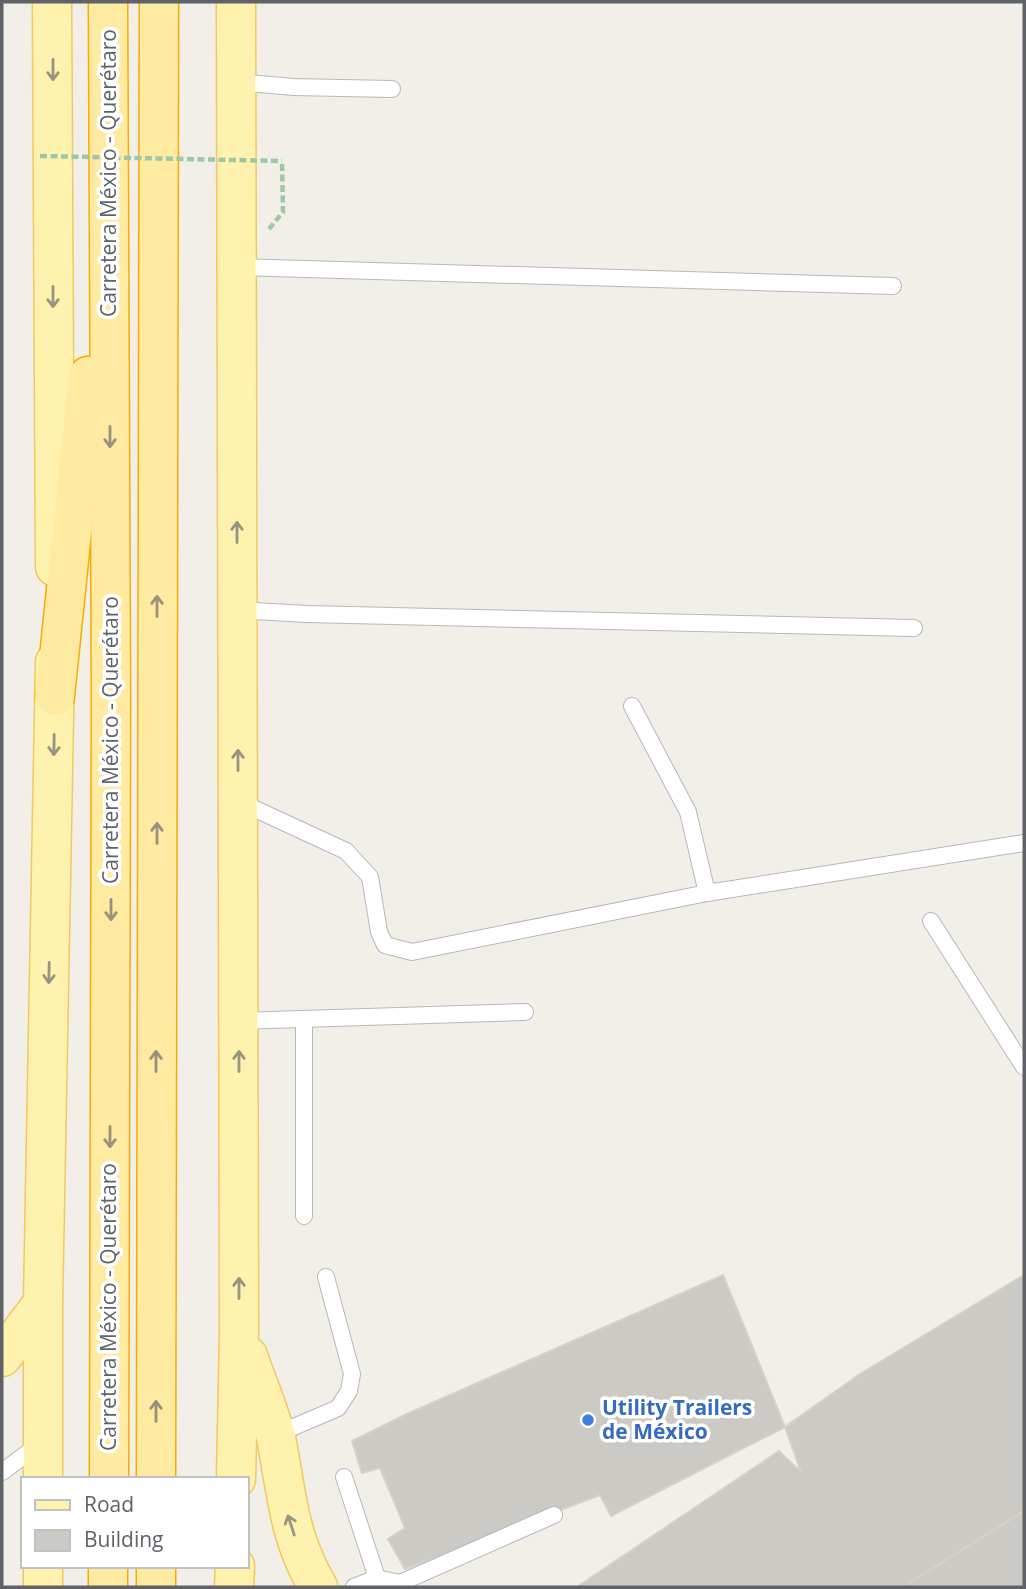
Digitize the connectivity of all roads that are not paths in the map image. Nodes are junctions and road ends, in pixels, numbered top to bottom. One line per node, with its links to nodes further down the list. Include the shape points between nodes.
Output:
1 (52, 2): 12 (main road, one-way to 12)
2 (108, 2): 7 (highway, Carretera México - Querétaro)
3 (159, 2): 31 (highway, one-way to 3)
4 (236, 2): 5 (main road)
5 (237, 82): 6 (lane); 8 (main road)
6 (392, 89)
7 (108, 182): 12 (highway); 30 (highway, Carretera México - Querétaro, one-way to 30)
8 (237, 267): 9 (lane); 10 (main road, one-way to 8)
9 (893, 286)
10 (237, 610): 11 (lane); 14 (main road, one-way to 10)
11 (914, 628)
12 (55, 696): 24 (main road, one-way to 24)
13 (632, 706): 16 (lane, via 688,812)
14 (238, 801): 16 (lane, via 346,850 370,877 385,945 411,952); 20 (main road)
15 (1024, 843): 16 (lane)
16 (707, 893)
17 (931, 921): 21 (lane)
18 (525, 1012): 19 (lane)
19 (304, 1020): 20 (lane); 22 (lane)
20 (239, 1021): 25 (main road, one-way to 20)
21 (1024, 1066)
22 (304, 1216)
23 (327, 1277): 27 (lane, via 352,1374 349,1391 338,1408)
24 (43, 1303): 26 (main road); 28 (main road)
25 (239, 1332): 27 (main road); 32 (main road)
26 (2, 1357)
27 (275, 1435): 44 (main road, one-way to 27, via 305,1566 288,1514)
28 (43, 1460): 29 (lane)
29 (2, 1472)
30 (109, 1477)
31 (156, 1477)
32 (236, 1477)
33 (344, 1477): 39 (lane)
34 (554, 1516): 39 (lane, via 401,1583)
35 (43, 1568): 40 (main road)
36 (108, 1568): 41 (highway)
37 (156, 1568): 42 (highway)
38 (235, 1568): 43 (main road)
39 (377, 1578): 45 (lane)
40 (43, 1587)
41 (108, 1587)
42 (156, 1587)
43 (234, 1587)
44 (318, 1587)
45 (354, 1587)

